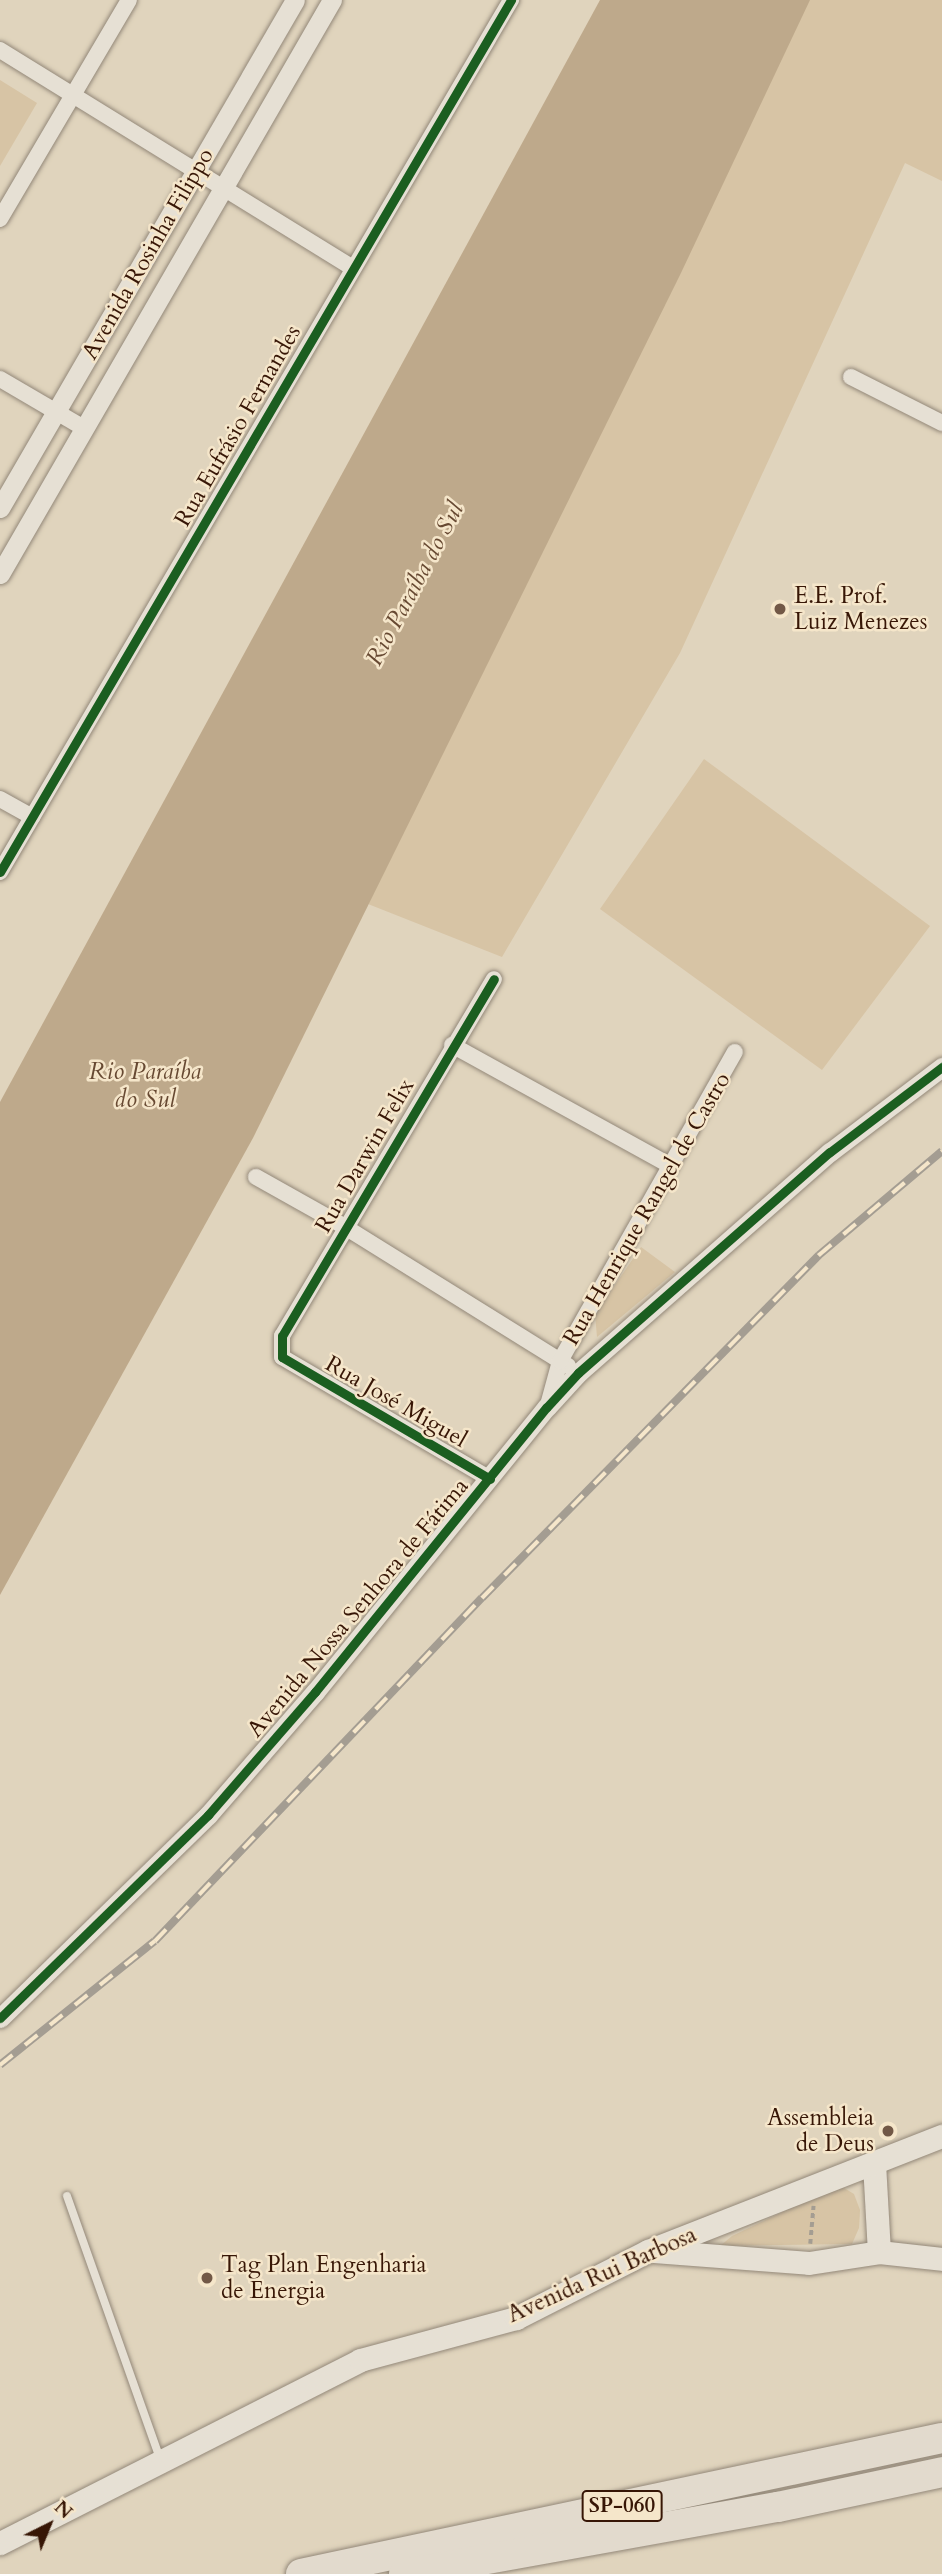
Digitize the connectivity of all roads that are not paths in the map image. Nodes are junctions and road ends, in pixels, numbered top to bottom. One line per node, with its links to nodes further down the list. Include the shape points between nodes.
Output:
1 (129, 0): 6 (street)
2 (295, 0): 7 (street, Avenida Rosinha Filippo)
3 (332, 0): 8 (street, Avenida Rosinha Filippo)
4 (511, 0): 10 (street, Rua Eufrásio Fernandes)
5 (0, 50): 6 (street)
6 (73, 95): 7 (street); 9 (street)
7 (197, 171): 8 (street); 13 (street, Avenida Rosinha Filippo)
8 (225, 188): 10 (street); 15 (street, Avenida Rosinha Filippo)
9 (0, 219)
10 (353, 268): 19 (street, Rua Eufrásio Fernandes)
11 (851, 377): 14 (street)
12 (0, 379): 13 (street)
13 (56, 412): 15 (street); 16 (street, Avenida Rosinha Filippo)
14 (942, 423)
15 (84, 428): 17 (street, Avenida Rosinha Filippo)
16 (0, 508)
17 (0, 574)
18 (0, 799): 19 (street)
19 (32, 817): 20 (street, Rua Eufrásio Fernandes)
20 (0, 872)
21 (494, 979): 22 (street, Rua Darwin Felix)
22 (452, 1045): 25 (street); 27 (street, Rua Darwin Felix)
23 (736, 1052): 25 (street, Rua Henrique Rangel de Castro)
24 (942, 1067): 30 (street, Avenida Nossa Senhora de Fátima, via 830,1152)
25 (671, 1166): 29 (street, Rua Henrique Rangel de Castro)
26 (256, 1177): 27 (street)
27 (345, 1227): 28 (street, Rua Darwin Felix, via 282,1336); 29 (street)
28 (282, 1357): 32 (street, Rua José Miguel)
29 (560, 1361): 30 (street); 31 (street, Rua Henrique Rangel de Castro)
30 (578, 1373): 31 (street, Avenida Nossa Senhora de Fátima)
31 (547, 1407): 32 (street, Avenida Nossa Senhora de Fátima)
32 (490, 1479): 33 (street, Avenida Nossa Senhora de Fátima, via 208,1815)
33 (0, 2018)
34 (942, 2136): 35 (main road, Avenida Rui Barbosa)
35 (874, 2163): 37 (main road, Avenida Rui Barbosa); 38 (main road)
36 (67, 2196): 41 (lane)
37 (648, 2250): 38 (main road, via 809,2263); 41 (main road, Avenida Rui Barbosa, via 516,2318 360,2360)
38 (879, 2252): 39 (main road)
39 (942, 2259)
40 (942, 2438): 44 (highway, SP-060)
41 (161, 2462): 43 (main road, Avenida Rui Barbosa)
42 (942, 2472): 45 (highway, SP-060, via 778,2507)
43 (0, 2543)
44 (302, 2574)
45 (404, 2574)

